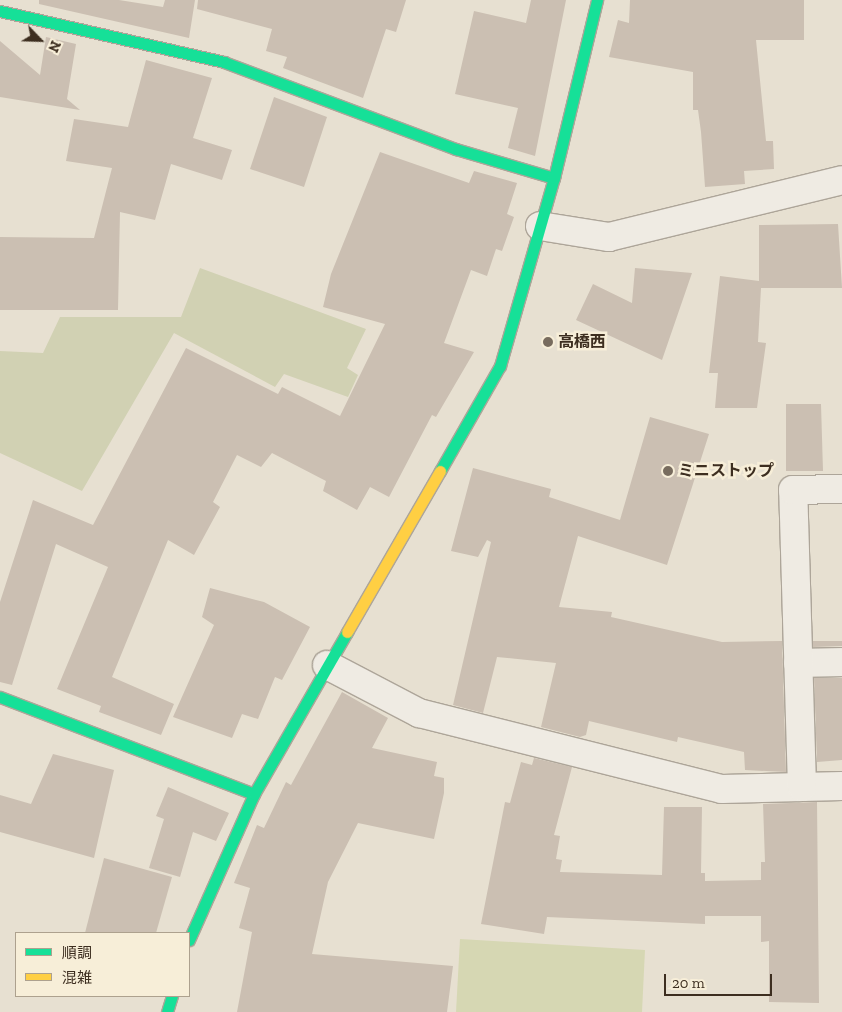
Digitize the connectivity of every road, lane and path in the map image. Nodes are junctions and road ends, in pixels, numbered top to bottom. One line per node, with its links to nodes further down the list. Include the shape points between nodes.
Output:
1 (597, 0): 3 (street)
2 (0, 11): 3 (street, via 224,62 456,149)
3 (554, 178): 5 (street)
4 (842, 180): 5 (street, via 609,237)
5 (540, 226): 9 (street, via 500,366)
6 (842, 489): 8 (street, via 793,490)
7 (842, 662): 8 (street)
8 (798, 663): 12 (street)
9 (327, 666): 12 (street, via 419,713 722,789); 13 (street)
10 (0, 697): 13 (street)
11 (842, 786): 12 (street)
12 (802, 787)
13 (254, 794): 14 (street)
14 (190, 938)
15 (172, 997): 16 (street)
16 (167, 1012)

